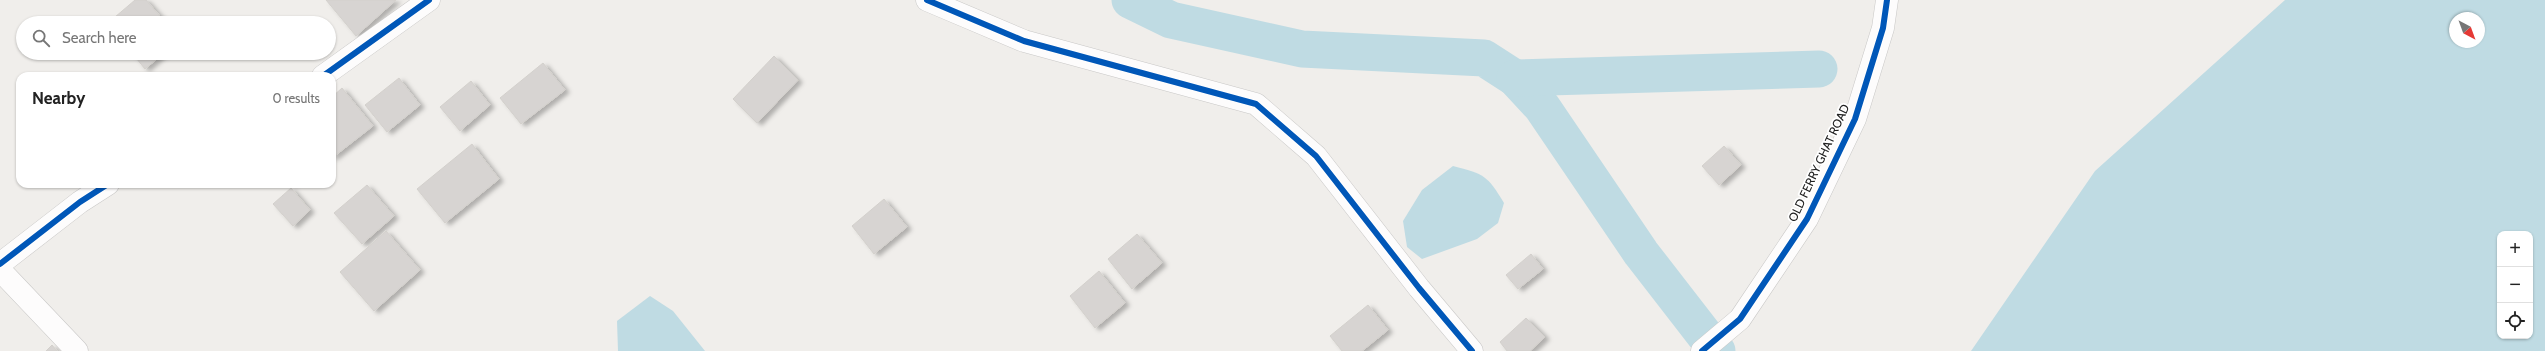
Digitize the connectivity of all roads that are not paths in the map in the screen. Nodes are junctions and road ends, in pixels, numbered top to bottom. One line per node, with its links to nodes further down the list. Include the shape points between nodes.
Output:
1 (429, 0): 4 (street)
2 (927, 0): 9 (street, via 1024,41 1256,104 1316,156 1419,288)
3 (1887, 0): 10 (street, OLD FERRY GHAT ROAD, via 1883,28 1854,119 1807,219 1740,319)
4 (329, 72)
5 (102, 188): 6 (street)
6 (0, 264)
7 (0, 270): 8 (street)
8 (77, 351)
9 (1472, 351)
10 (1702, 351)

